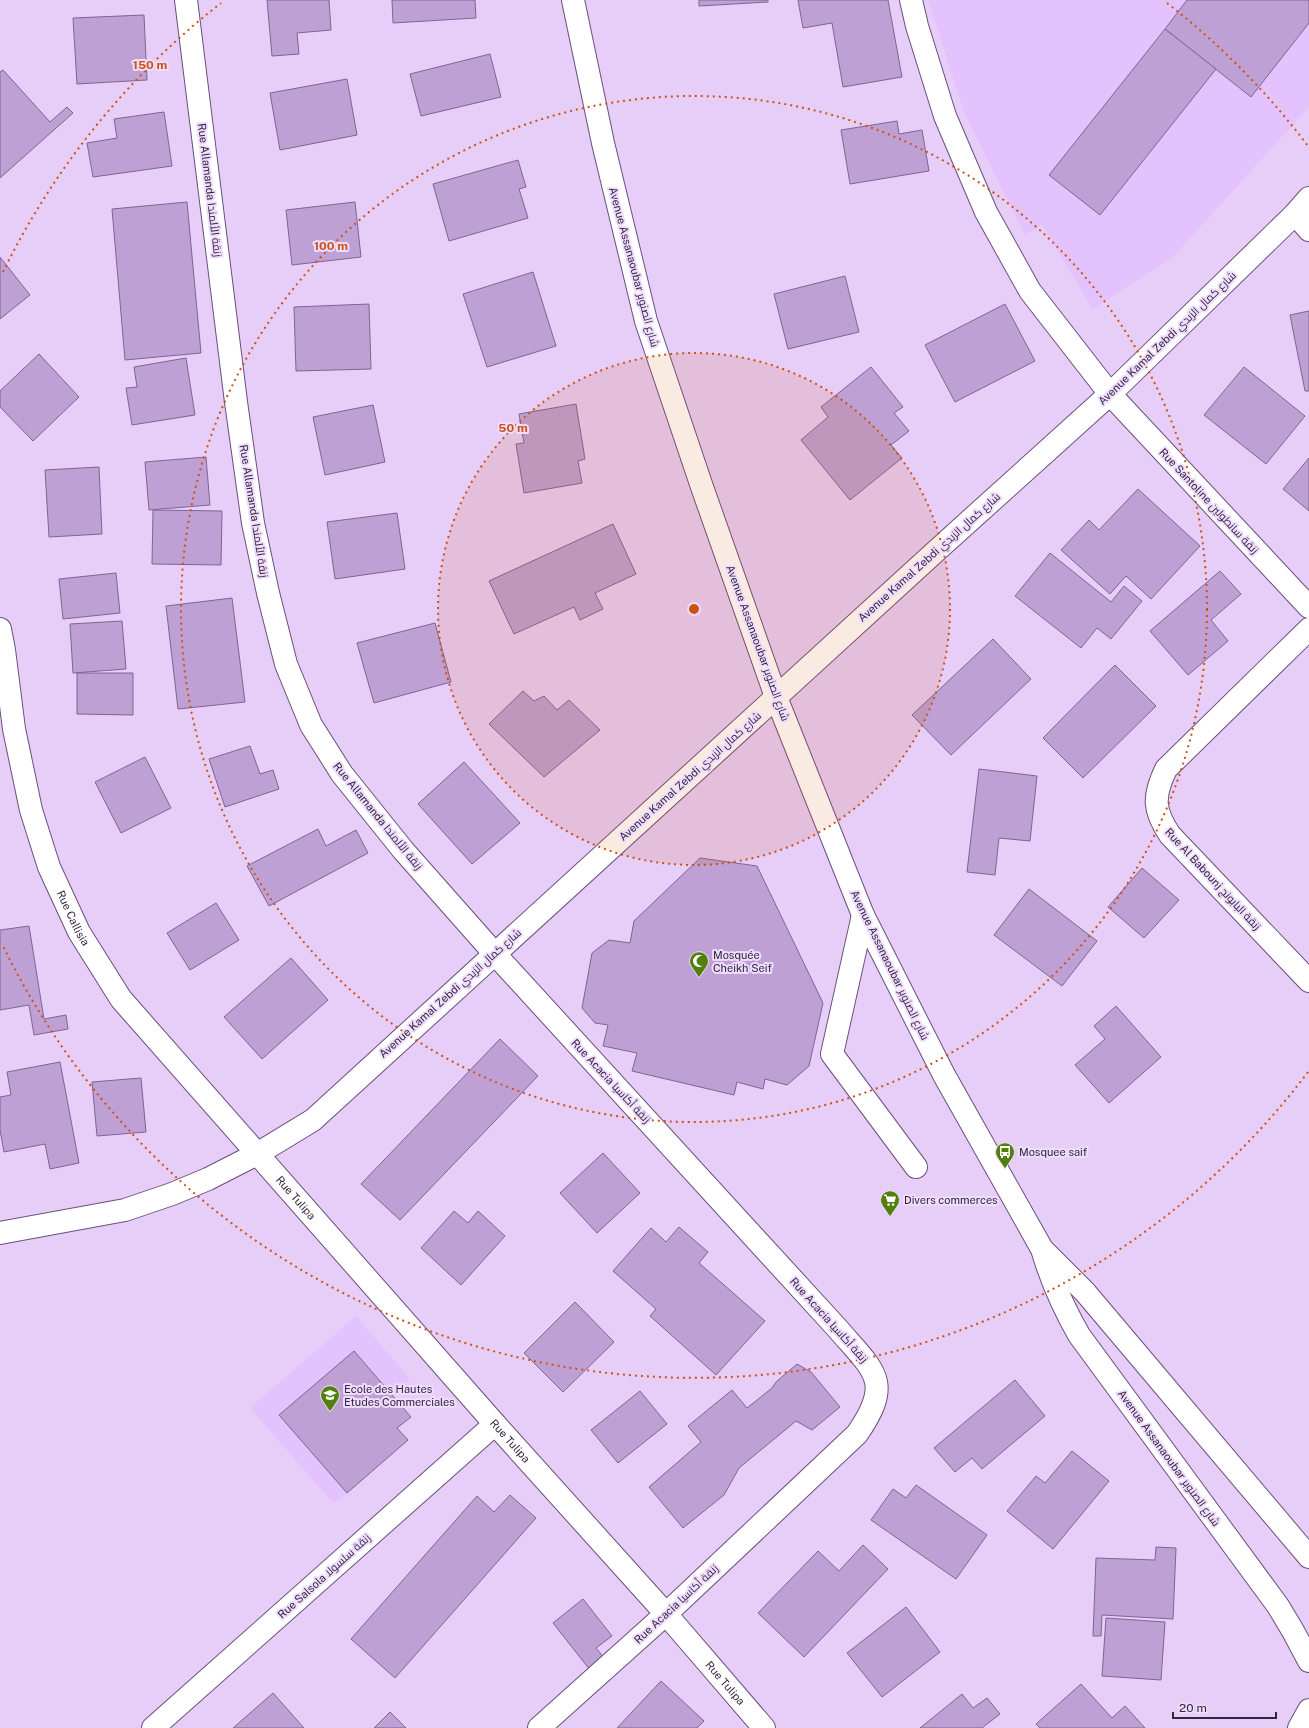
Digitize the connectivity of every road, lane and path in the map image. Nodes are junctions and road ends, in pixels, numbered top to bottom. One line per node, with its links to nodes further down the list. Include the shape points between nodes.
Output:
1 (186, 0): 12 (street, Rue Allamanda زنقة الألمندا, via 253,523 286,664 310,725 342,774 403,850)
2 (573, 0): 10 (street, Avenue Assanaoubar شارع الصنوبر, via 603,143 646,321)
3 (911, 0): 6 (street, Rue Santoline زنقة سانطولين, via 945,116 986,212 1030,291)
4 (1309, 198): 5 (street, Avenue Kamal Zebdi شارع كمال الزبدي)
5 (1302, 222): 6 (street, Avenue Kamal Zebdi شارع كمال الزبدي)
6 (1110, 394): 7 (street, Rue Santoline زنقة سانطولين); 10 (street, Avenue Kamal Zebdi شارع كمال الزبدي)
7 (1309, 607)
8 (0, 629): 14 (street, Rue Callisia, via 14,729 31,810 49,868 79,932 121,999)
9 (1309, 629): 13 (street, Rue Al Babounj زنقة البابونج, via 1166,769 1158,785 1156,803 1160,821 1170,836)
10 (776, 697): 11 (street, Avenue Assanaoubar شارع الصنوبر); 12 (street, Avenue Kamal Zebdi شارع كمال الزبدي)
11 (863, 915): 15 (street, via 832,1054); 17 (street, Avenue Assanaoubar شارع الصنوبر, via 944,1075)
12 (494, 954): 14 (street, Avenue Kamal Zebdi شارع كمال الزبدي, via 313,1120); 20 (street, Rue Acacia زنقة أكاسيا, via 837,1328 869,1365 877,1384 876,1401 857,1434)
13 (1309, 981)
14 (257, 1154): 16 (street, Avenue Kamal Zebdi شارع كمال الزبدي, via 208,1179 125,1210); 18 (street, Rue Tulipa)
15 (916, 1167)
16 (0, 1233)
17 (1042, 1249): 19 (street, Avenue Assanaoubar شارع الصنوبر, via 1085,1292); 21 (street, Avenue Assanaoubar شارع الصنوبر, via 1060,1300 1079,1335 1278,1606)
18 (496, 1424): 20 (street, Rue Tulipa); 23 (street, Rue Salsola زنقة سلسولا)
19 (1309, 1557)
20 (666, 1614): 24 (street, Rue Acacia زنقة أكاسيا); 25 (street, Rue Tulipa)
21 (1309, 1661)
22 (1309, 1710): 26 (street)
23 (152, 1728)
24 (539, 1728)
25 (764, 1728)
26 (1299, 1728)

